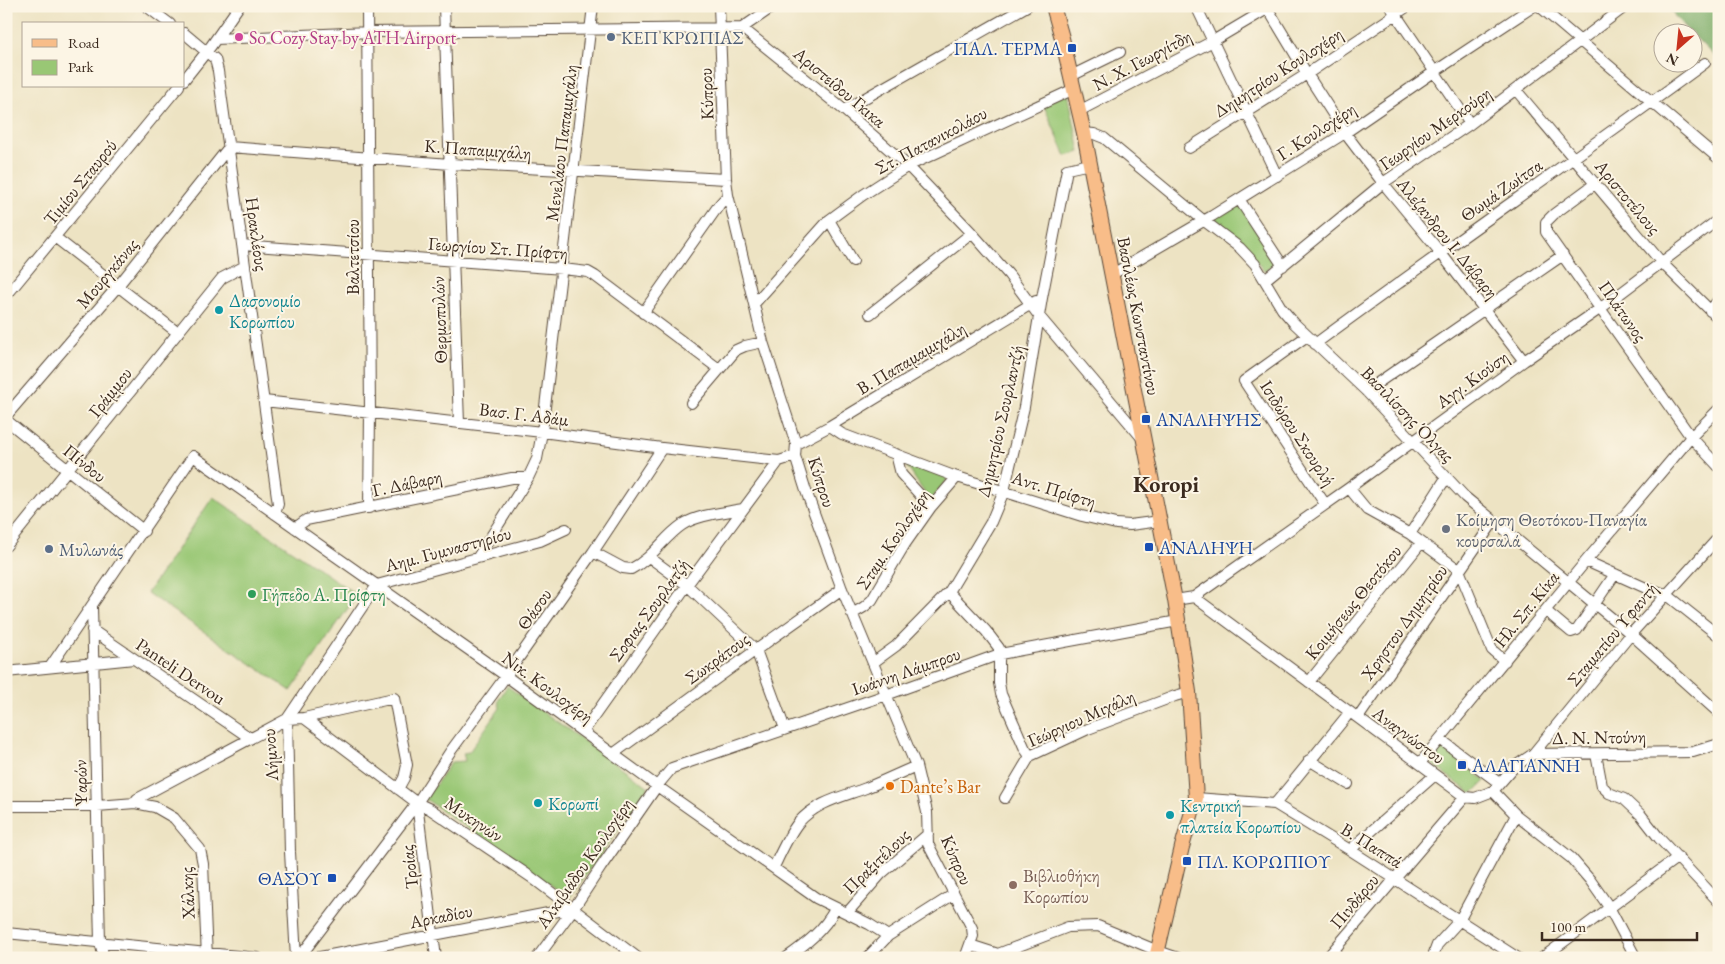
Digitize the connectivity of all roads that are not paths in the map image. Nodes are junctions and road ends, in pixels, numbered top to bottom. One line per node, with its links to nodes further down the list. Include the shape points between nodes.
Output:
1 (146, 6): 17 (street)
2 (239, 6): 24 (street)
3 (367, 6): 22 (street, Βαλτετσίου)
4 (444, 6): 21 (street, Θερμοπυλών)
5 (593, 6): 20 (street, Μενελάου Παπαμιχάλη)
6 (718, 6): 18 (street, Κύπρου)
7 (774, 6): 19 (street)
8 (1027, 6): 37 (street)
9 (1053, 6): 33 (main road, Βασιλέως Κωνσταντίνου)
10 (1196, 6): 25 (street)
11 (1408, 6): 16 (street, Δημητρίου Κουλοχέρη)
12 (1534, 6): 30 (street, Γ. Κουλοχέρη)
13 (1540, 6): 26 (street)
14 (1626, 6): 26 (street, Γεωργίου Μερκούρη)
15 (1270, 8): 25 (street, Ν. Χ. Γεωργίτδη); 31 (street, Αλεζανδρου Ι. Δάβαρη)
16 (1393, 10): 30 (street); 31 (street, Δημητρίου Κουλοχέρη)
17 (167, 22)
18 (720, 28): 19 (street); 20 (street); 53 (street, Κύπρου)
19 (742, 28): 37 (street, Αριστείδου Γκικα)
20 (592, 29): 21 (street); 51 (street, Μενελάου Παπαμιχάλη)
21 (445, 30): 22 (street); 48 (street, Θερμοπυλών)
22 (368, 32): 24 (street); 45 (street, Βαλτετσίου)
23 (185, 34): 27 (street)
24 (216, 39): 27 (street)
25 (1213, 40): 38 (street, Ν. Χ. Γεωργίτδη); 39 (street)
26 (1580, 41): 35 (street, Γεωργίου Μερκούρη); 36 (street)
27 (207, 52): 32 (street); 43 (street, Ηρακλέους, via 216,63)
28 (1120, 52): 33 (street, Στ. Πατανικολάου)
29 (1705, 63): 36 (street, Θωμά Ζωίτσα)
30 (1434, 72): 40 (street); 42 (street, Γ. Κουλοχέρη)
31 (1307, 74): 39 (street, Δημητρίου Κουλοχέρη); 42 (street, Αλεζανδρου Ι. Δάβαρη)
32 (185, 79)
33 (1072, 82): 38 (main road, Βασιλέως Κωνσταντίνου); 50 (street, Στ. Πατανικολάου)
34 (177, 88): 62 (street, Τιμίου Σταυρού)
35 (1516, 90): 40 (street, Γεωργίου Μερκούρη); 46 (street, Αριστοτέλους)
36 (1652, 102): 46 (street, Θωμά Ζωίτσα); 47 (street)
37 (844, 110): 50 (street, Αριστείδου Γκικα)
38 (1078, 111): 41 (main road, Βασιλέως Κωνσταντίνου)
39 (1247, 111): 44 (street, Δημητρίου Κουλοχέρη); 52 (street)
40 (1470, 124): 54 (street, Γεωργίου Μερκούρη)
41 (1084, 133): 49 (main road, Βασιλέως Κωνσταντίνου); 60 (street, Βασιλίσσης Όλγας, via 1104,138)
42 (1345, 133): 52 (street, Γ. Κουλοχέρη); 54 (street, Αλεζανδρου Ι. Δάβαρη)
43 (229, 147): 45 (street, Κ. Παπαμιχάλη); 63 (street, Ηρακλέους); 75 (street, Μουργκάνας)
44 (1189, 148)
45 (368, 158): 48 (street, Κ. Παπαμιχάλη); 65 (street, Βαλτετσίου)
46 (1574, 158): 55 (street, Αριστοτέλους); 64 (street, Θωμά Ζωίτσα)
47 (1719, 159)
48 (450, 164): 51 (street, Κ. Παπαμιχάλη); 67 (street, Θερμοπυλών)
49 (1090, 164): 73 (main road, Βασιλέως Κωνσταντίνου); 77 (street, Δημητρίου Σουρλαντζή, via 1067,169)
50 (908, 166): 59 (street, Στ. Πατανικολάου); 61 (street, Αριστείδου Γκικα)
51 (573, 171): 53 (street, Κ. Παπαμιχάλη); 72 (street, Μενελάου Παπαμιχάλη)
52 (1277, 176): 57 (street, Γ. Κουλοχέρη)
53 (726, 179): 56 (street, Κύπρου)
54 (1384, 183): 64 (street, Αλεζανδρου Ι. Δάβαρη); 71 (street, Γεωργίου Μερκούρη)
55 (1596, 183): 66 (street, Πλάτωνος, via 1546,222 1546,232); 69 (street, Αριστοτέλους)
56 (728, 195): 79 (street, Κύπρου); 84 (street)
57 (1239, 199): 60 (street, Γ. Κουλοχέρη); 71 (street)
58 (1719, 219): 69 (street, Αγγ. Κιούση)
59 (830, 220): 68 (street); 79 (street, Στ. Πατανικολάου)
60 (1203, 220): 73 (street, Γ. Κουλοχέρη); 74 (street, Βασιλίσσης Όλγας, via 1240,248)
61 (972, 233): 80 (street, Αριστείδου Γκικα); 85 (street)
62 (56, 238): 75 (street); 76 (street, Τιμίου Σταυρού)
63 (242, 245): 65 (street, Γεωργίου Στ. Πρίφτη); 70 (street, Ηρακλέους)
64 (1440, 252): 81 (street, Αλεζανδρου Ι. Δάβαρη); 91 (street, Θωμά Ζωίτσα)
65 (368, 255): 67 (street, Γεωργίου Στ. Πρίφτη); 98 (street, Βαλτετσίου)
66 (1562, 255): 81 (street); 82 (street, Πλάτωνος)
67 (454, 261): 72 (street, Γεωργίου Στ. Πρίφτη); 100 (street, Θερμοπυλών)
68 (853, 261)
69 (1662, 263): 82 (street, Αγγ. Κιούση); 83 (street, Αριστοτέλους)
70 (245, 266): 88 (street, Γράμμου, via 222,278); 95 (street, Ηρακλέους)
71 (1283, 266): 74 (street, Γεωργίου Μερκούρη)
72 (563, 269): 84 (street, Γεωργίου Στ. Πρίφτη, via 588,272); 102 (street, Μενελάου Παπαμιχάλη)
73 (1112, 276): 104 (main road, Βασιλέως Κωνσταντίνου)
74 (1265, 280): 89 (street, Βασιλίσσης Όλγας, via 1282,310)
75 (118, 286): 88 (street); 99 (street, Μουργκάνας)
76 (6, 296)
77 (1042, 298): 80 (street, Β. Παπαμαμιχάλη); 86 (street, Δημητρίου Σουρλαντζή)
78 (1719, 299): 83 (street)
79 (754, 304): 90 (street, Κύπρου)
80 (1031, 304): 86 (street, Αριστείδου Γκικα); 101 (street, Β. Παπαμαμιχάλη)
81 (1484, 308): 92 (street, Αλεζανδρου Ι. Δάβαρη); 94 (street)
82 (1601, 308): 92 (street, Αγγ. Κιούση); 103 (street, Πλάτωνος)
83 (1710, 311): 87 (street, Αριστοτέλους)
84 (643, 313): 93 (street, Γεωργίου Στ. Πρίφτη)
85 (870, 314)
86 (1039, 316): 104 (street, Αριστείδου Γκικα); 117 (street, Δημητρίου Σουρλαντζή, via 1024,407)
87 (1719, 319)
88 (178, 333): 112 (street, Γράμμου)
89 (1307, 336): 91 (street, Βασιλίσσης Όλγας); 118 (street, Ισιδώρου Σκουρλή, via 1244,381)
90 (763, 342): 93 (street, via 736,350); 106 (street, Κύπρου)
91 (1315, 344): 94 (street, Βασιλίσσης Όλγας)
92 (1524, 360): 105 (street, Αγγ. Κιούση)
93 (719, 369): 96 (street)
94 (1366, 391): 105 (street, Βασιλίσσης Όλγας)
95 (264, 401): 98 (street, Βασ. Γ. Αδάμ); 122 (street, Ηρακλέους, via 278,504)
96 (691, 404)
97 (1719, 409): 103 (street, Ηλ. Σπ. Κίκα)
98 (370, 412): 100 (street, Βασ. Γ. Αδάμ); 120 (street, Βαλτετσίου)
99 (6, 418): 112 (street, Πίνδου)
100 (459, 422): 102 (street, Βασ. Γ. Αδάμ)
101 (830, 426): 106 (street, Β. Παπαμαμιχάλη); 108 (street, Αντ. Πρίφτη, via 842,434)
102 (542, 432): 107 (street, Βασ. Γ. Αδάμ); 114 (street, Μενελάου Παπαμιχάλη, via 537,459)
103 (1692, 437): 111 (street, Πλάτωνος); 135 (street, Ηλ. Σπ. Κίκα)
104 (1144, 440): 123 (main road, Βασιλέως Κωνσταντίνου)
105 (1414, 442): 115 (street, Βασιλίσσης Όλγας); 116 (street, Αγγ. Κιούση)
106 (796, 444): 109 (street, Κύπρου)
107 (662, 448): 110 (street, Βασ. Γ. Αδάμ); 132 (street, Θάσου)
108 (896, 454): 113 (street, Αντ. Πρίφτη); 119 (street, via 902,474)
109 (795, 456): 110 (street); 141 (street, Κύπρου)
110 (779, 460): 121 (street)
111 (1719, 467)
112 (68, 470): 127 (street, Πίνδου); 131 (street, Γράμμου)
113 (957, 477): 117 (street, Αντ. Πρίφτη); 119 (street, Σταμ. Κουλοχέρη)
114 (528, 478): 120 (street, Γ. Δάβαρη, via 512,478); 134 (street, Μενελάου Παπαμιχάλη)
115 (1446, 478): 124 (street, Βασιλίσσης Όλγας); 128 (street, Κοιμήσεως Θεοτόκου)
116 (1349, 488): 118 (street, Αγγ. Κιούση); 128 (street, via 1367,510)
117 (1004, 491): 123 (street, Αντ. Πρίφτη, via 1116,524); 142 (street, Δημητρίου Σουρλαντζή, via 991,522)
118 (1325, 504): 144 (street, Αγγ. Κιούση)
119 (931, 507): 149 (street, Σταμ. Κουλοχέρη, via 872,600)
120 (369, 508): 125 (street, Γ. Δάβαρη, via 306,520)
121 (743, 509): 133 (street, via 690,521 680,526); 140 (street, Σοφιας Σουρλατζή)
122 (275, 514): 125 (street, Νικ. Κουλοχέρη); 127 (street, Νικ. Κουλοχέρη, via 193,456)
123 (1160, 521): 145 (main road, Βασιλέως Κωνσταντίνου)
124 (1494, 521): 136 (street, Χρηστου Δημητρίου); 138 (street, Βασιλίσσης Όλγας)
125 (295, 528): 139 (street, Νικ. Κουλοχέρη)
126 (566, 529): 134 (street, Αημ. Γυμναστηρίου, via 540,541)
127 (144, 531): 147 (street)
128 (1410, 534): 130 (street)
129 (1719, 537): 143 (street, Σταματίου Υφαντή)
130 (1421, 543): 136 (street); 163 (street, Κοιμήσεως Θεοτόκου)
131 (6, 546)
132 (593, 552): 133 (street, via 627,569 635,567); 162 (street, Θάσου)
133 (648, 556): 140 (street)
134 (478, 557): 139 (street, Αημ. Γυμναστηρίου)
135 (1586, 561): 137 (street); 138 (street, Ηλ. Σπ. Κίκα)
136 (1460, 570): 157 (street, via 1492,650); 167 (street, Χρηστου Δημητρίου)
137 (1615, 574): 143 (street); 146 (street)
138 (1568, 584): 146 (street, Βασιλίσσης Όλγας); 148 (street, Ηλ. Σπ. Κίκα)
139 (377, 585): 162 (street, Νικ. Κουλοχέρη); 169 (street, Αημ. Γυμναστηρίου)
140 (687, 585): 154 (street); 171 (street, Σοφιας Σουρλατζή)
141 (842, 589): 149 (street, Κύπρου); 154 (street, Σωκράτους)
142 (949, 592): 155 (street, via 986,631); 158 (street, Δημητρίου Σουρλαντζή, via 896,646)
143 (1666, 594): 152 (street, Σταματίου Υφαντή); 153 (street)
144 (1194, 598): 145 (street); 163 (street, Αναγνώστου)
145 (1176, 600): 150 (main road, Βασιλέως Κωνσταντίνου)
146 (1594, 604): 148 (street, via 1577,630 1571,632); 152 (street, Βασιλίσσης Όλγας)
147 (92, 607): 151 (street, Ψαρών); 160 (street)
148 (1546, 612): 157 (street, Ηλ. Σπ. Κίκα)
149 (852, 614): 158 (street, Κύπρου)
150 (1178, 621): 155 (street, Ιωάννη Λάμπρου); 164 (main road, Βασιλέως Κωνσταντίνου)
151 (92, 630): 156 (street, Panteli Dervou); 159 (street, Ψαρών)
152 (1631, 634): 166 (street, Βασιλίσσης Όλγας); 176 (street, Σταματίου Υφαντή)
153 (1719, 636)
154 (756, 650): 170 (street); 175 (street, Σωκράτους)
155 (1000, 654): 165 (street, Ιωάννη Λάμπρου); 178 (street, via 1002,694)
156 (134, 659): 159 (street); 172 (street, Panteli Dervou)
157 (1505, 661): 173 (street, Ηλ. Σπ. Κίκα)
158 (874, 662): 165 (street, Κύπρου)
159 (94, 664): 160 (street); 194 (street, Ψαρών)
160 (50, 667): 161 (street)
161 (6, 672)
162 (506, 676): 171 (street, Νικ. Κουλοχέρη); 191 (street, Θάσου)
163 (1309, 682): 167 (street, Αναγνώστου)
164 (1189, 692): 178 (street, Γεώργιου Μιχάλη, via 1088,729); 189 (main road, Βασιλέως Κωνσταντίνου)
165 (886, 696): 170 (street, Ιωάννη Λάμπρου); 181 (street, Κύπρου)
166 (1719, 713)
167 (1354, 715): 179 (street, Χρηστου Δημητρίου); 180 (street, Αναγνώστου)
168 (304, 718): 169 (street); 186 (street, Μυκηνών); 186 (street, via 394,698 407,766)
169 (287, 719): 172 (street, Λήμνου); 217 (street, Λήμνου, via 290,852)
170 (785, 728): 184 (street, Ιωάννη Λάμπρου, via 672,768)
171 (583, 732): 175 (street, Νικ. Κουλοχέρη)
172 (250, 738): 190 (street, Λήμνου, via 136,799)
173 (1440, 739): 180 (street, Ηλ. Σπ. Κίκα); 185 (street)
174 (1719, 744): 177 (street, Δ. Ν. Ντούνη, via 1693,752)
175 (613, 754): 184 (street, Νικ. Κουλοχέρη)
176 (1533, 754): 177 (street, Δ. Ν. Ντούνη); 185 (street, Δ. Ν. Ντούνη, via 1514,767)
177 (1596, 754): 198 (street, via 1602,786 1624,799)
178 (1030, 756): 188 (street, Γεώργιου Μιχάλη)
179 (1310, 760): 183 (street); 192 (street, Χρηστου Δημητρίου)
180 (1420, 763): 182 (street, Αναγνώστου)
181 (916, 766): 196 (street, Κύπρου, via 927,812); 199 (street, via 818,807 799,822)
182 (1435, 775): 187 (street, Αναγνώστου); 197 (street)
183 (1348, 784)
184 (657, 786): 199 (street, Νικ. Κουλοχέρη); 204 (street, Αλκιβιάδου Κουλοχέρη)
185 (1496, 787): 187 (street, via 1475,798); 195 (street)
186 (398, 788): 191 (street, Μυκηνών)
187 (1465, 796): 200 (street, Πινδάρου)
188 (1005, 798)
189 (1196, 798): 192 (street, Β. Παππά); 213 (main road, Βασιλέως Κωνσταντίνου)
190 (135, 803): 194 (street); 214 (street, Χάλκης, via 155,807 174,818 200,849)
191 (417, 803): 204 (street, Μυκηνών); 209 (street, Τροίας); 217 (street, Θάσου)
192 (1275, 804): 197 (street, Β. Παππά)
193 (6, 806): 194 (street)
194 (96, 806): 211 (street, Ψαρών)
195 (1516, 815): 203 (street, via 1571,858); 207 (street)
196 (928, 834): 201 (street, Κύπρου, via 928,844); 206 (street, Πραξιτέλους, via 881,874)
197 (1350, 850): 200 (street, Β. Παππά)
198 (1678, 857): 202 (street); 203 (street)
199 (774, 867): 205 (street, Νικ. Κουλοχέρη)
200 (1395, 878): 207 (street, Β. Παππά); 226 (street, Πινδάρου)
201 (954, 894): 210 (street); 212 (street, Κύπρου, via 972,928)
202 (1719, 902)
203 (1609, 907): 229 (street); 230 (street)
204 (574, 908): 209 (street, Αρκαδίου); 220 (street, Αλκιβιάδου Κουλοχέρη); 221 (street, Μυκηνών)
205 (835, 909): 206 (street, Νικ. Κουλοχέρη); 222 (street, via 816,935)
206 (847, 913): 210 (street, Νικ. Κουλοχέρη)
207 (1459, 921): 227 (street, via 1437,945); 228 (street, Β. Παππά)
208 (6, 933): 211 (street)
209 (433, 934): 218 (street, Αρκαδίου); 219 (street, Τροίας)
210 (888, 936): 223 (street)
211 (100, 942): 214 (street); 215 (street, Ψαρών)
212 (970, 946): 213 (street, via 998,954 1068,927 1098,926); 224 (street)
213 (1157, 954): 225 (street)
214 (207, 955): 216 (street)
215 (104, 958)
216 (258, 958)
217 (297, 958)
218 (315, 958)
219 (436, 958)
220 (537, 958)
221 (638, 958)
222 (786, 958)
223 (867, 958)
224 (965, 958)
225 (1178, 958)
226 (1327, 958)
227 (1436, 958)
228 (1518, 958)
229 (1542, 958)
230 (1636, 958)

